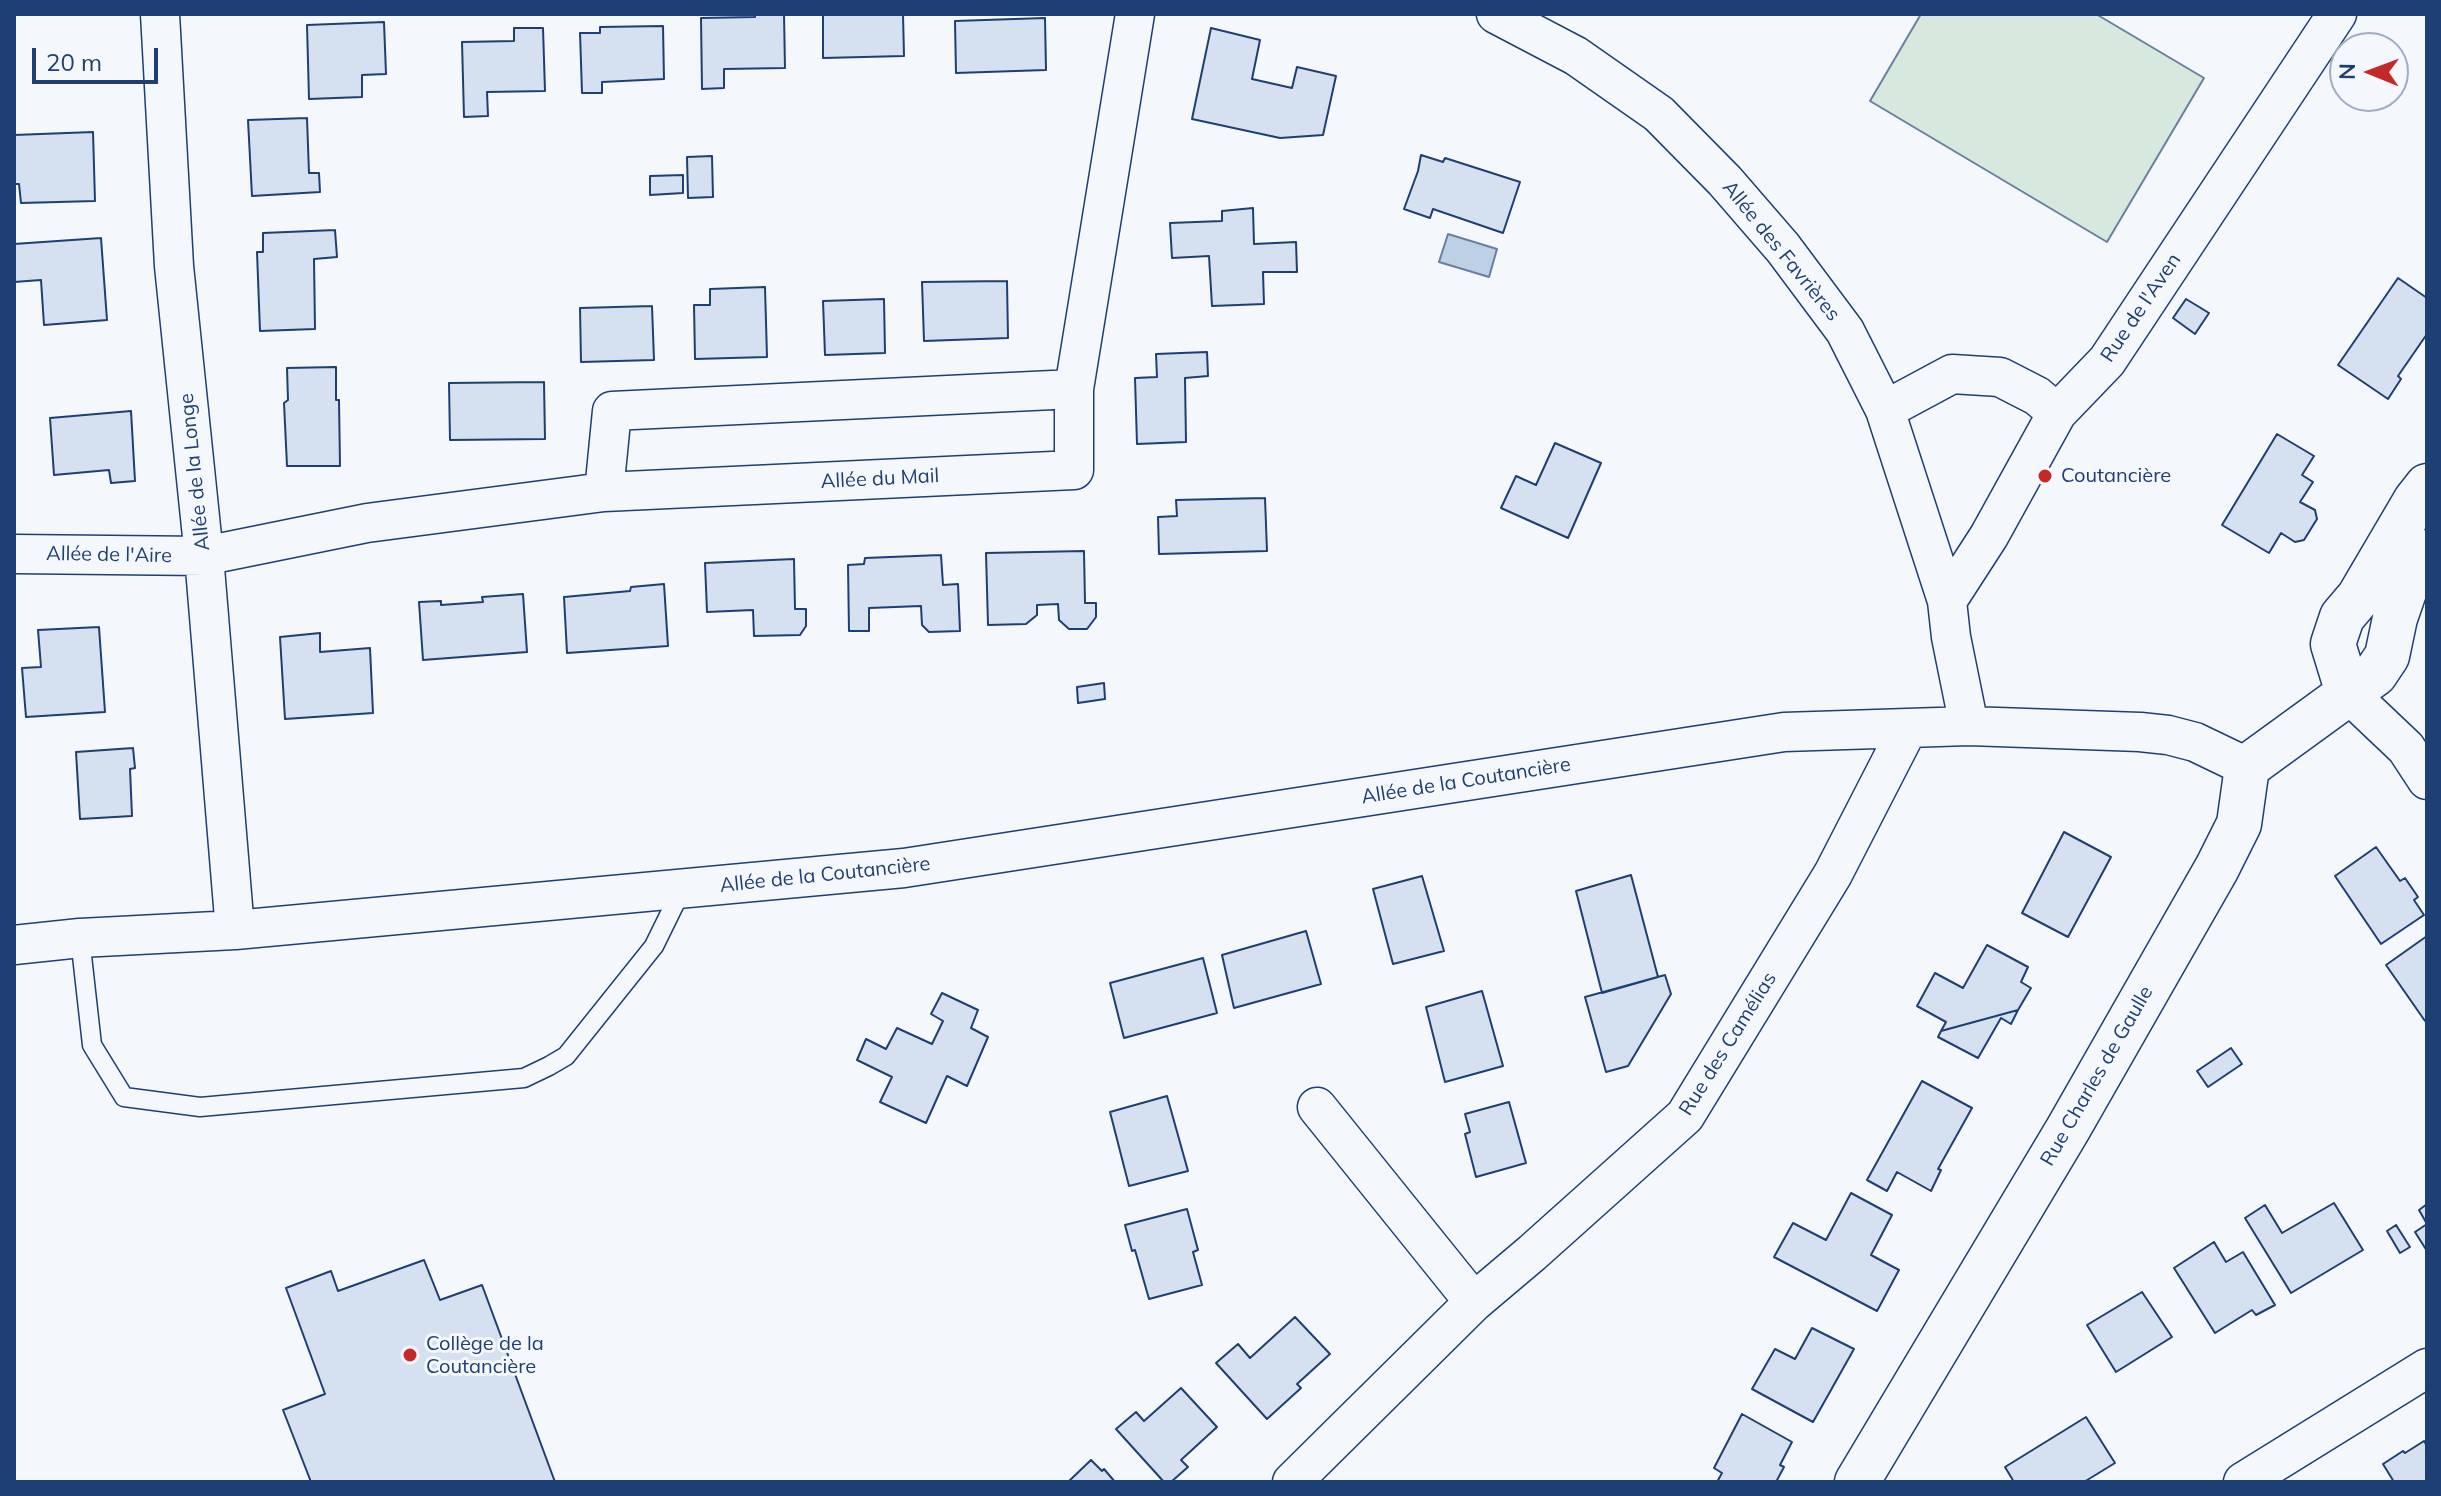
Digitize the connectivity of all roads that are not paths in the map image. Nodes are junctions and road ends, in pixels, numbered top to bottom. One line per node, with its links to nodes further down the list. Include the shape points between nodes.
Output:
1 (160, 14): 12 (street, Allée de la Longe, via 174,266)
2 (1135, 14): 5 (street, Allée du Mail)
3 (1496, 14): 6 (street, Allée des Favrières, via 1576,56 1659,114 1725,181 1845,331)
4 (2337, 14): 7 (street, Rue de l'Aven, via 2107,361)
5 (1074, 389): 9 (street, via 612,411); 9 (street, Allée du Mail, via 1074,470)
6 (1885, 410): 7 (street, via 1952,374 2000,377); 13 (street, Allée des Favrières)
7 (2057, 413): 13 (street, Rue de l'Aven)
8 (2427, 486): 14 (street, via 2342,617 2333,644)
9 (604, 492): 12 (street, Allée du Mail, via 367,523)
10 (2427, 552): 14 (street, via 2406,586 2387,656 2375,674)
11 (14, 554): 12 (street, Allée de l'Aire)
12 (204, 556): 20 (street, Allée de la Longe)
13 (1947, 601): 15 (street, Allée des Favrières)
14 (2348, 693): 17 (street); 18 (street, via 2406,748)
15 (1969, 726): 16 (street, Allée de la Coutancière); 17 (street, Allée de la Coutancière, via 2168,735)
16 (1908, 728): 19 (street, Allée de la Coutancière, via 1784,732 904,868); 24 (street, Rue des Camélias, via 1833,874 1685,1116)
17 (2247, 767): 27 (street, Rue Charles de Gaulle, via 2239,824 2217,868)
18 (2427, 780)
19 (682, 889): 20 (street, Allée de la Coutancière); 21 (lane, via 654,946 566,1056 524,1078 200,1107 124,1097 92,1045)
20 (235, 930): 21 (street, Allée de la Coutancière)
21 (80, 938): 22 (street, Allée de la Coutancière)
22 (14, 945)
23 (1317, 1107): 24 (street)
24 (1474, 1302): 26 (street, Rue des Camélias)
25 (2427, 1368): 28 (street)
26 (1292, 1482)
27 (1857, 1482)
28 (2243, 1482)

